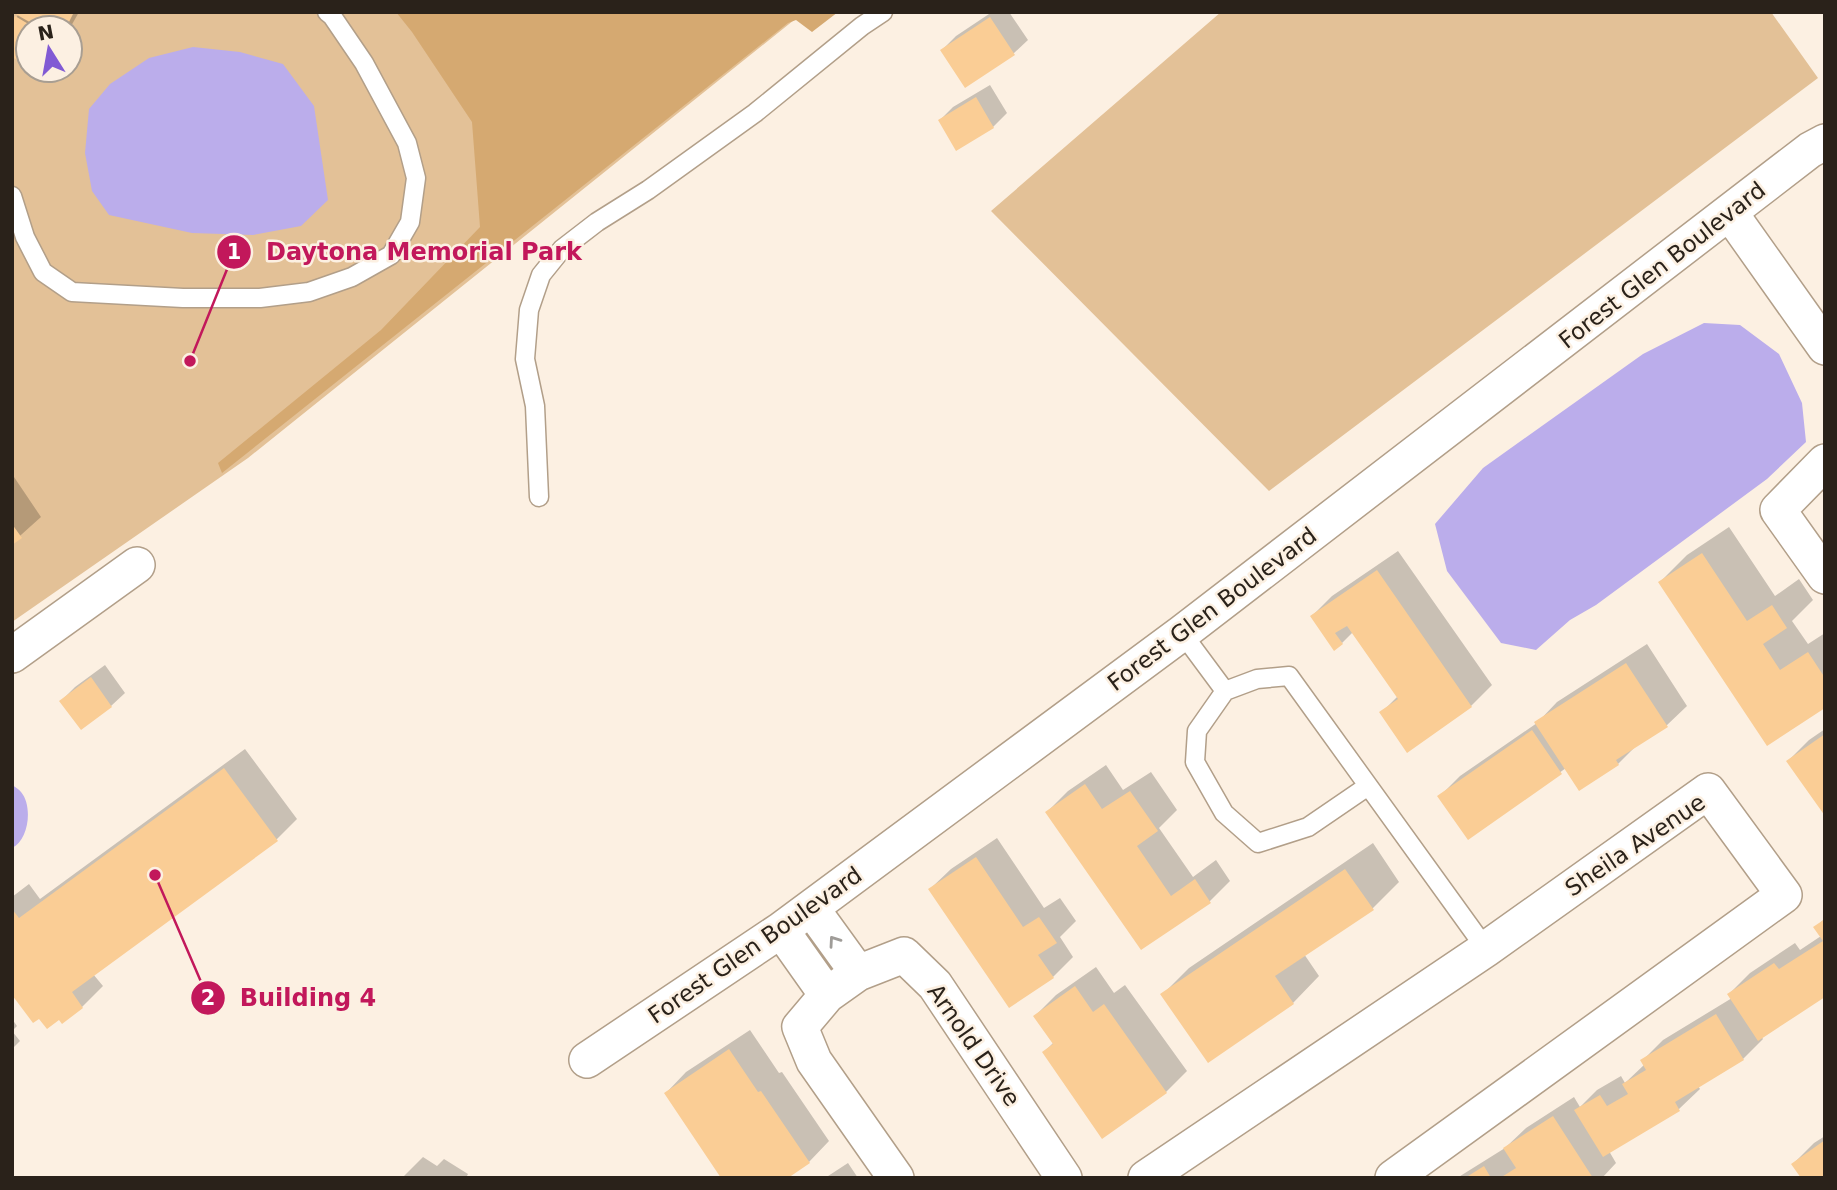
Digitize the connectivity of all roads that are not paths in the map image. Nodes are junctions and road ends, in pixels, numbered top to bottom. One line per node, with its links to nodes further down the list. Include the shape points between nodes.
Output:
1 (327, 12): 4 (lane, via 365,63 407,143 416,178 410,222 391,255 352,277 309,292 260,298 72,292 43,272)
2 (883, 12): 8 (lane, via 755,113 597,222 562,249 541,275 529,310 525,359 535,406)
3 (1825, 142): 5 (street, Forest Glen Boulevard)
4 (12, 196)
5 (1730, 213): 6 (street); 11 (street, Forest Glen Boulevard)
6 (1825, 347)
7 (1825, 463): 10 (street, via 1778,510)
8 (539, 497)
9 (137, 565): 12 (street)
10 (1825, 576)
11 (1182, 633): 13 (lane); 15 (street, Forest Glen Boulevard)
12 (12, 655)
13 (1225, 691): 14 (lane, via 1257,679 1289,676); 14 (lane, via 1197,731 1195,762 1224,813 1258,843 1308,827)
14 (1368, 786): 17 (lane)
15 (811, 908): 16 (street, Forest Glen Boulevard); 18 (street, one-way to 15)
16 (781, 930): 19 (street); 20 (street, Forest Glen Boulevard)
17 (1486, 949): 23 (street); 24 (street, Sheila Avenue, via 1708,791 1784,895)
18 (858, 973): 19 (street); 22 (street, Arnold Drive, via 904,956 935,985)
19 (827, 995): 21 (street, via 800,1027 814,1061)
20 (587, 1060)
21 (896, 1178)
22 (1065, 1178)
23 (1146, 1178)
24 (1393, 1178)

